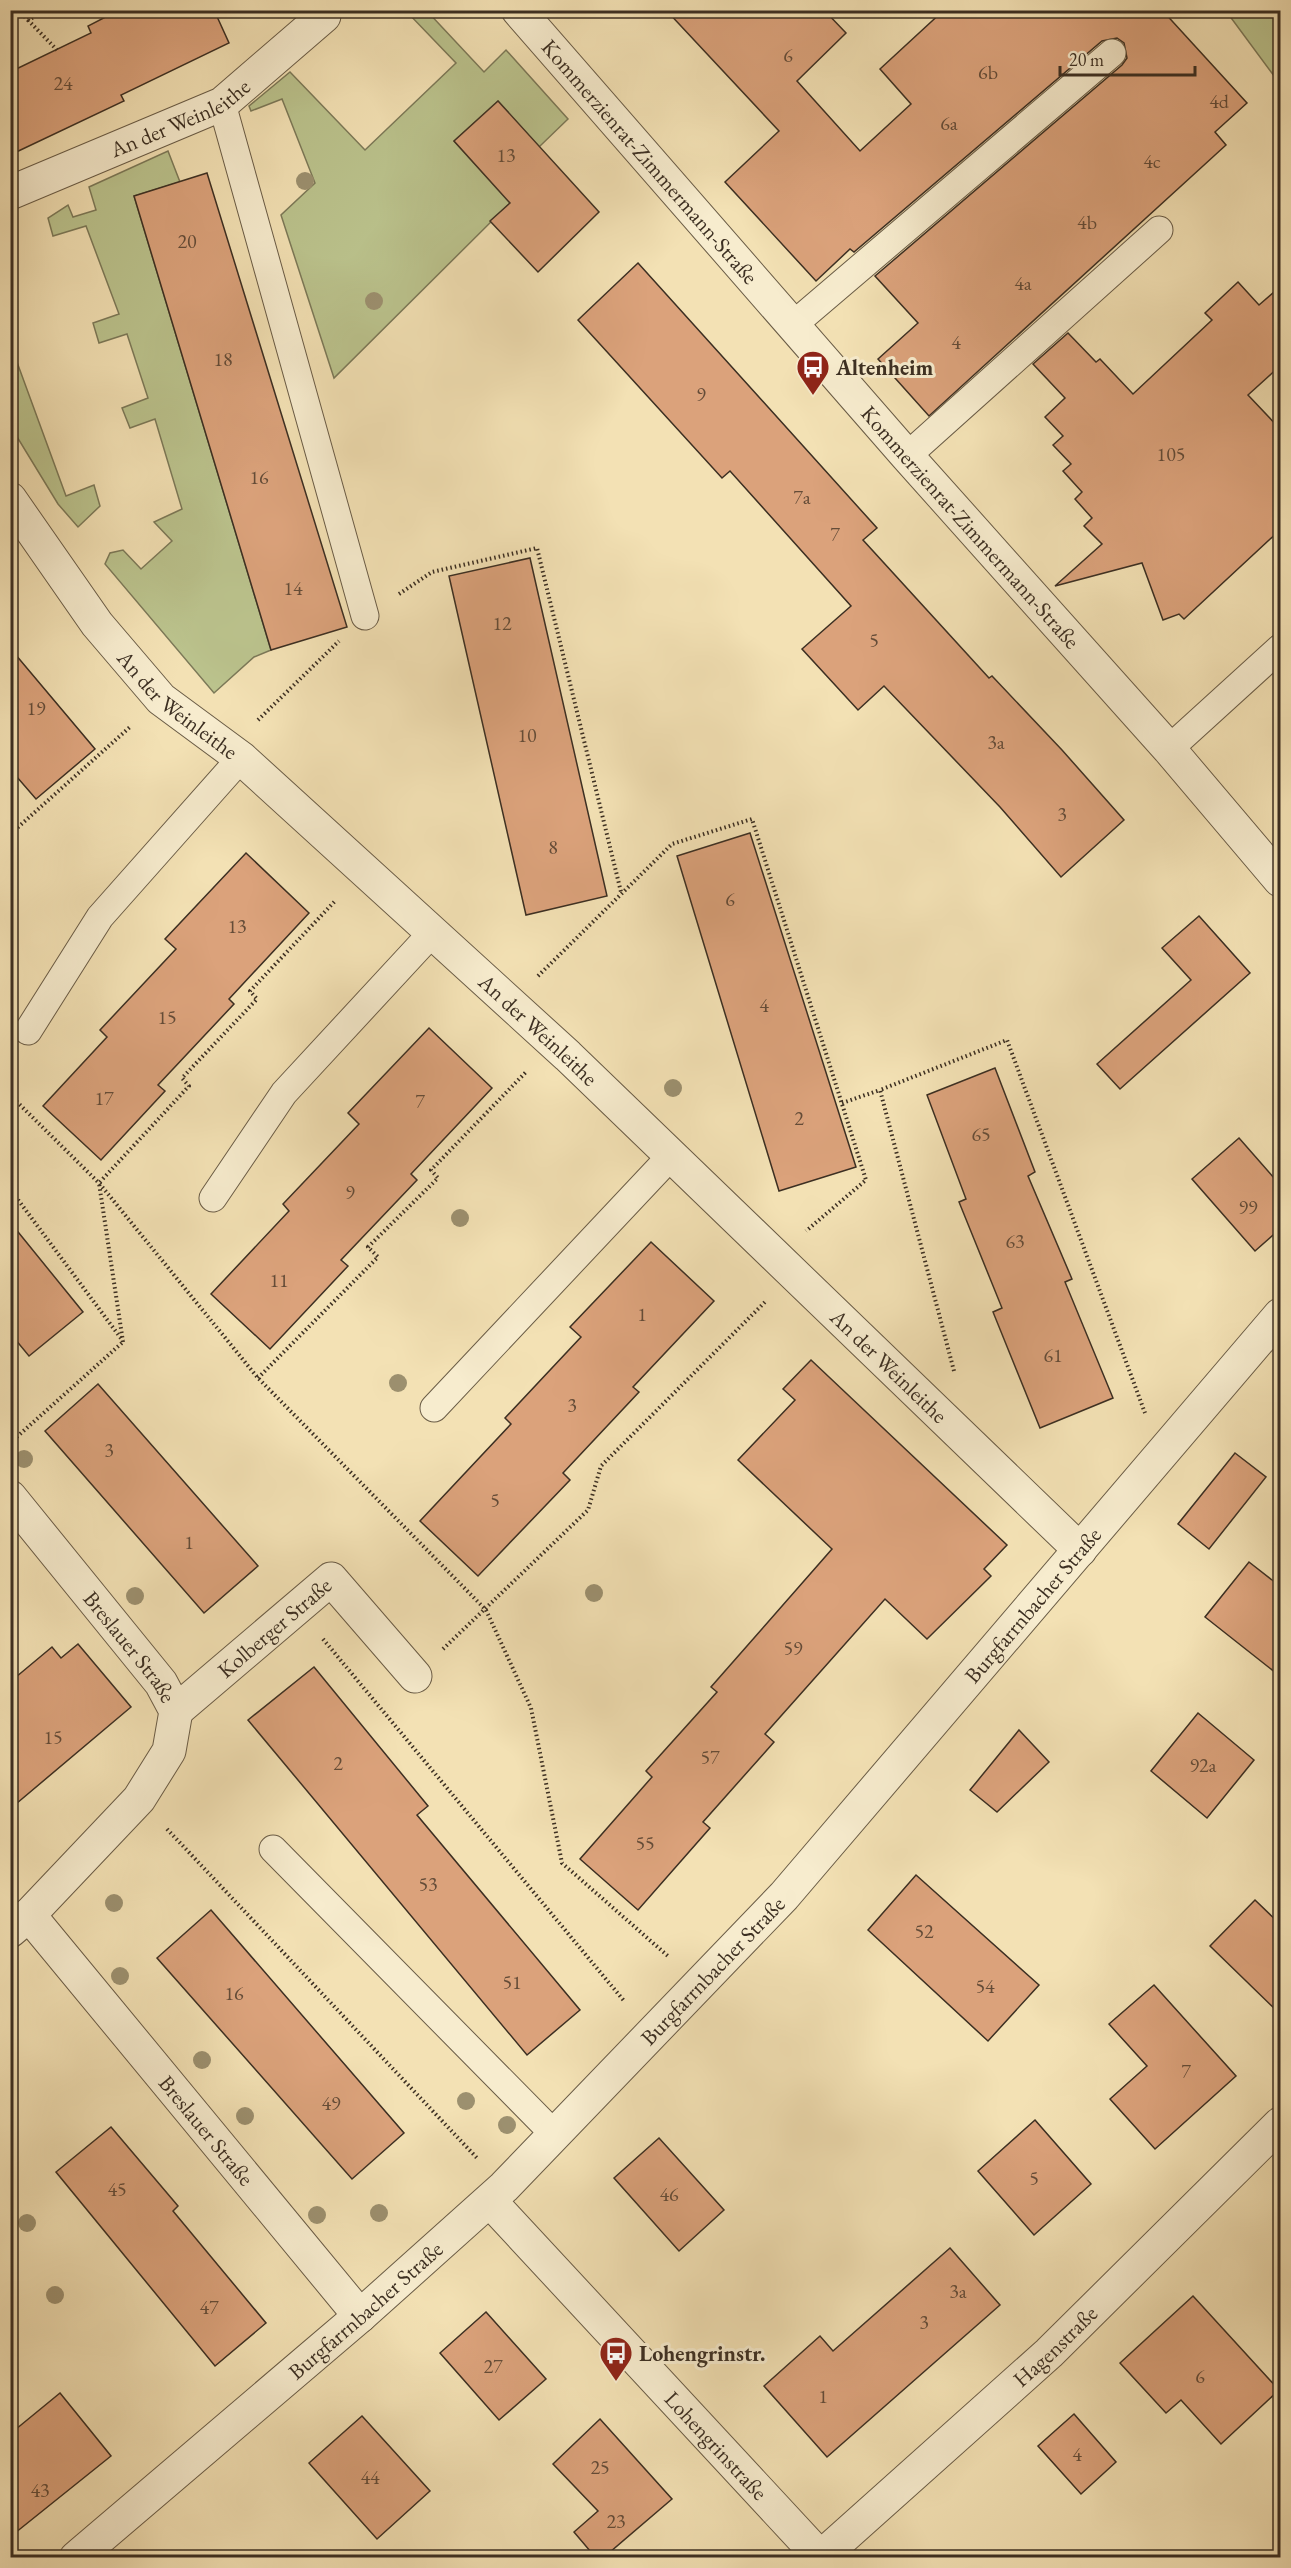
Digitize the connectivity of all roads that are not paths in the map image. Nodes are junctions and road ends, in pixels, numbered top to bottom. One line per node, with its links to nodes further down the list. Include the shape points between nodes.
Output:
1 (318, 10): 4 (street, An der Weinleithe, via 324,16)
2 (518, 10): 7 (street, Kommerzienrat-Zimmermann-Straße)
3 (1112, 53): 7 (lane)
4 (222, 104): 5 (street, An der Weinleithe); 10 (lane)
5 (10, 193)
6 (1159, 230): 8 (lane)
7 (793, 325): 8 (street, Kommerzienrat-Zimmermann-Straße)
8 (907, 456): 12 (street, Kommerzienrat-Zimmermann-Straße)
9 (10, 500): 13 (street, An der Weinleithe, via 97,624 161,699)
10 (365, 616)
11 (1281, 648): 12 (lane)
12 (1169, 749): 14 (street, Kommerzienrat-Zimmermann-Straße)
13 (235, 753): 15 (street, An der Weinleithe); 16 (lane, via 100,917)
14 (1281, 880)
15 (432, 933): 17 (street, An der Weinleithe); 18 (lane, via 284,1093)
16 (28, 1031)
17 (671, 1156): 20 (lane); 22 (street, An der Weinleithe)
18 (213, 1198)
19 (1281, 1315): 22 (street, Burgfarrnbacher Straße)
20 (434, 1408)
21 (10, 1497): 24 (street, Breslauer Straße, via 160,1683)
22 (1080, 1550): 28 (street, Burgfarrnbacher Straße, via 784,1896)
23 (414, 1676): 24 (street, Kolberger Straße, via 331,1579)
24 (176, 1711): 26 (street, Breslauer Straße, via 169,1751 139,1799)
25 (273, 1849): 28 (lane)
26 (20, 1923): 30 (street, Breslauer Straße)
27 (1281, 2124): 31 (street, Hagenstraße, via 1049,2353)
28 (554, 2134): 29 (street, Burgfarrnbacher Straße)
29 (497, 2194): 30 (street, Burgfarrnbacher Straße); 31 (street, Lohengrinstraße)
30 (360, 2316): 32 (street, Burgfarrnbacher Straße)
31 (821, 2557)
32 (76, 2558)

